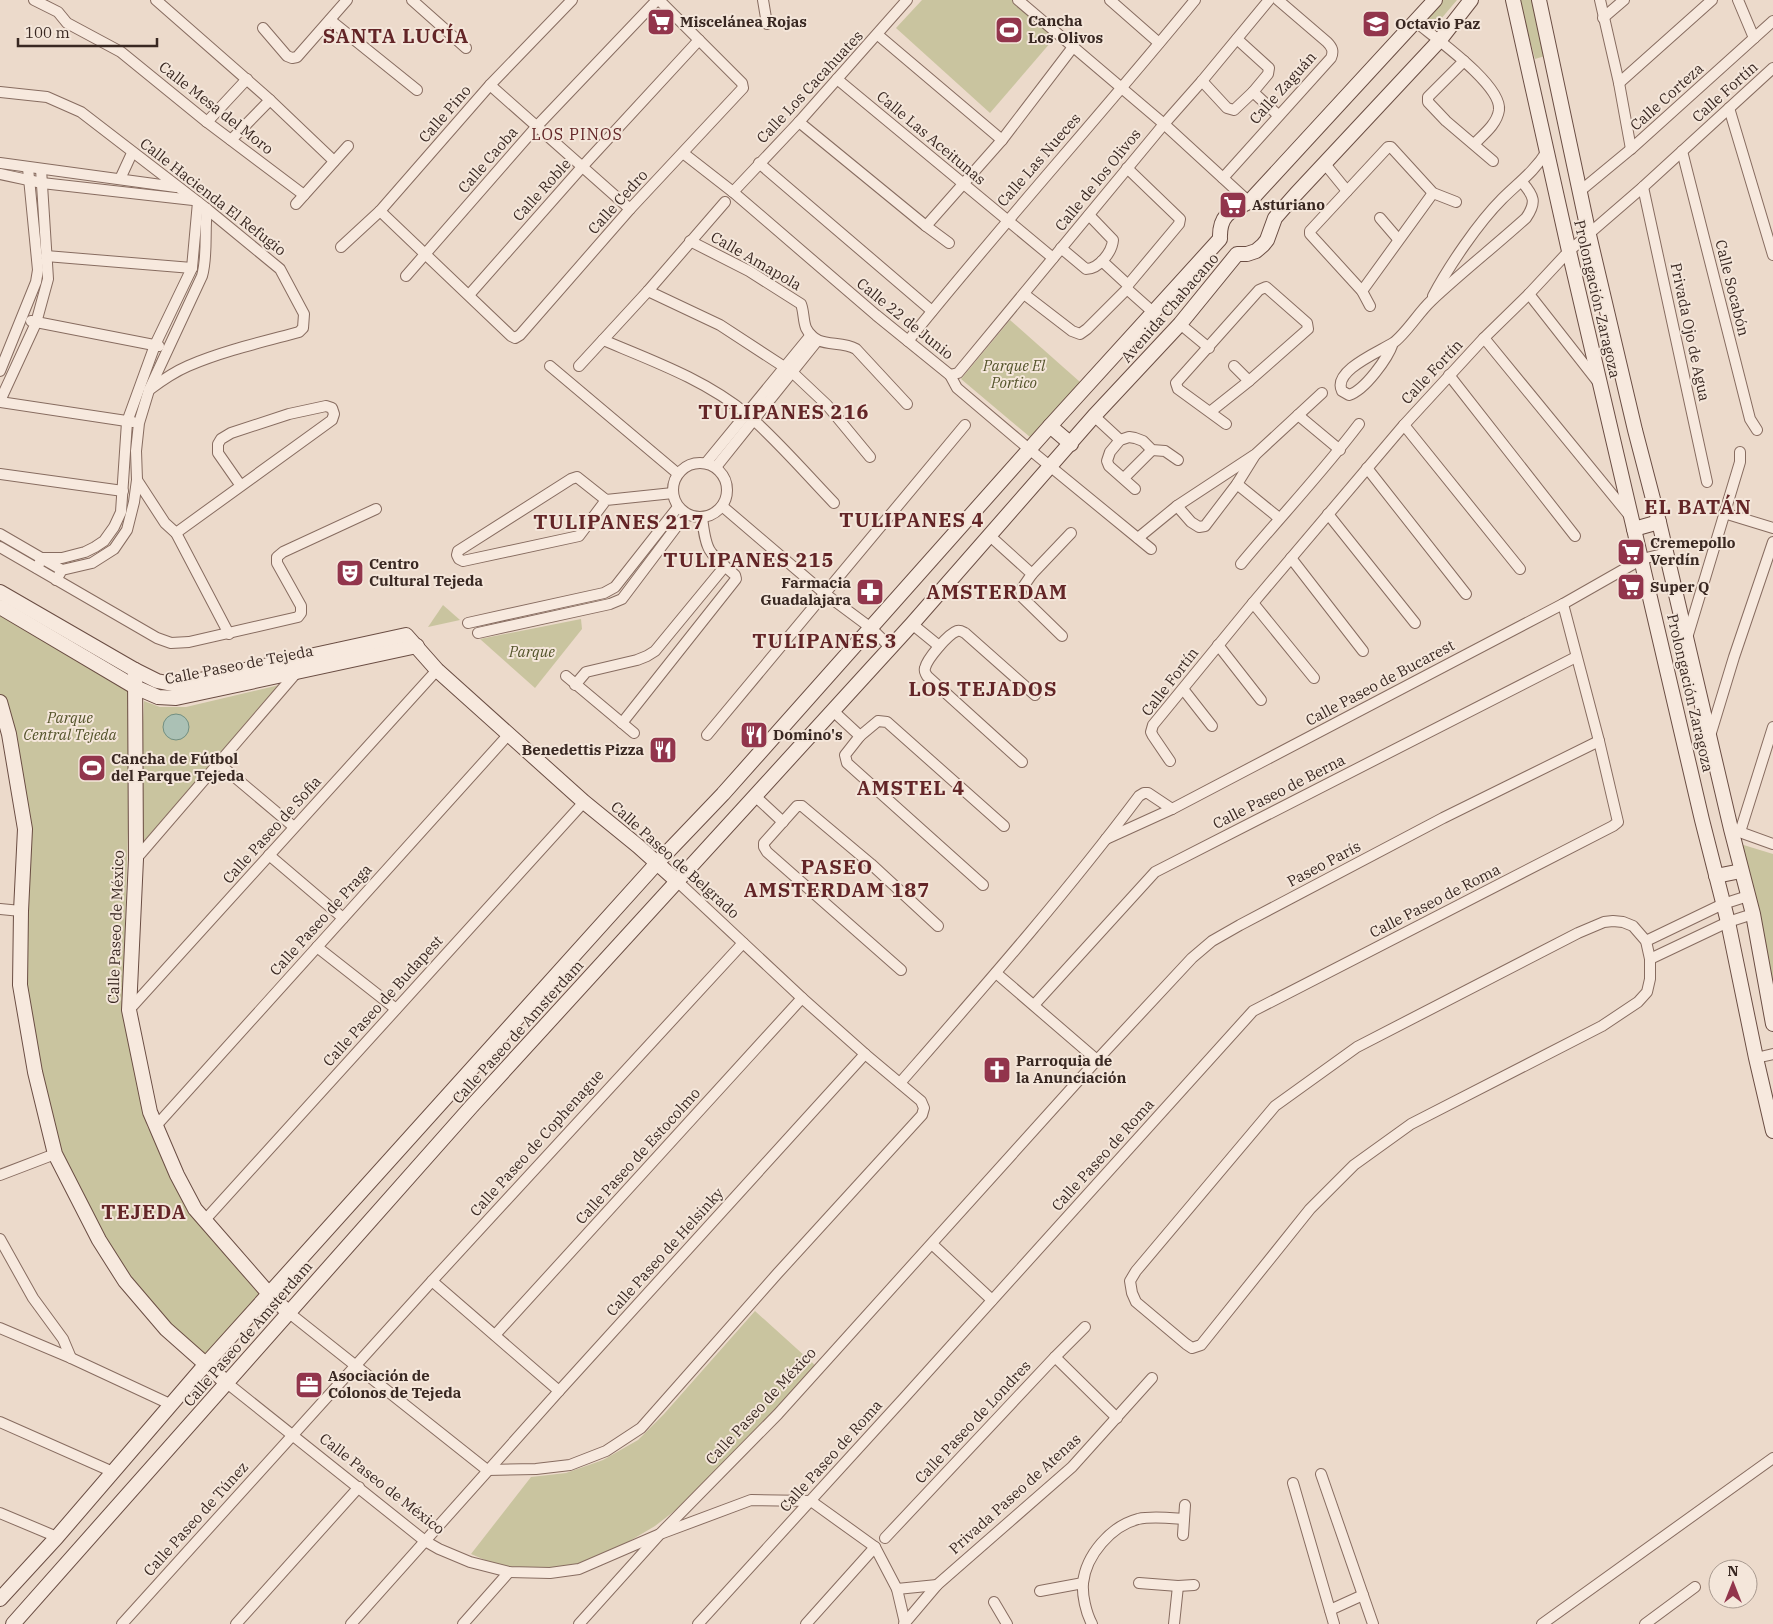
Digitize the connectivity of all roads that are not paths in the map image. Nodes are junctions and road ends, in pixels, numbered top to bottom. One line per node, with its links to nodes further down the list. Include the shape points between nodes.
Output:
1 (34, 0): 22 (street, Calle Mesa del Moro)
2 (156, 0): 40 (street)
3 (348, 0): 24 (street)
4 (412, 0): 36 (street)
5 (572, 0): 43 (street, Calle Pino)
6 (658, 0): 32 (street); 54 (street, Calle Caoba)
7 (763, 0): 27 (street)
8 (907, 0): 29 (street, Calle Los Cacahuates)
9 (1018, 0): 35 (street)
10 (1110, 0): 34 (street)
11 (1195, 0): 34 (street, Calle Las Nueces)
12 (1269, 0): 31 (street, Calle de los Olivos)
13 (1278, 0): 50 (street, Calle Zaguán, via 1333,50 1331,58)
14 (1435, 0): 26 (main road, Avenida Chabacano)
15 (1471, 0): 33 (main road, Avenida Chabacano)
16 (1513, 0): 62 (main road, Prolongación Zaragoza)
17 (1539, 0): 84 (main road, Prolongación Zaragoza)
18 (1600, 0): 23 (street)
19 (1624, 0): 23 (street)
20 (1712, 0): 42 (street)
21 (1738, 0): 30 (street)
22 (51, 3): 51 (street, Calle Mesa del Moro, via 67,23 121,52)
23 (1603, 18): 42 (street)
24 (330, 20): 28 (street, via 301,53 292,58); 45 (street)
25 (1773, 21): 30 (street, Calle Corteza)
26 (1416, 22): 33 (street); 89 (main road, Avenida Chabacano)
27 (766, 24)
28 (262, 28)
29 (878, 35): 39 (street, Calle Los Cacahuates); 56 (street)
30 (1754, 38): 59 (street, Calle Corteza)
31 (1236, 39): 41 (street, Calle de los Olivos); 47 (street, via 1269,68 1269,73)
32 (699, 40): 63 (street, Calle Cedro, via 743,86); 69 (street, Calle Roble)
33 (1439, 41): 37 (street); 68 (main road, Avenida Chabacano)
34 (1159, 43): 44 (street, Calle Las Nueces)
35 (1074, 47): 44 (street); 56 (street)
36 (466, 48)
37 (1464, 61): 57 (street, via 1493,89 1500,108 1496,121); 57 (street, via 1428,97 1428,102)
38 (1773, 68): 49 (street, Calle Fortín)
39 (837, 78): 52 (street, Calle Los Cacahuates); 79 (street, Calle Las Aceitunas)
40 (247, 79): 48 (street); 51 (street)
41 (1202, 81): 47 (street, via 1227,108 1234,110); 53 (street, Calle de los Olivos)
42 (1619, 83): 59 (street)
43 (490, 85): 54 (street); 94 (street, Calle Pino)
44 (1122, 88): 53 (street); 97 (street, Calle Las Nueces)
45 (417, 90)
46 (0, 92): 61 (street, Calle Hacienda El Refugio, via 52,98 82,112)
47 (1253, 92): 50 (street)
48 (270, 100): 55 (street); 65 (street)
49 (1729, 108): 60 (street, Calle Fortín); 109 (street)
50 (1278, 115): 74 (street, Calle Zaguán)
51 (207, 122): 55 (street, Calle Mesa del Moro)
52 (799, 122): 67 (street, Calle Los Cacahuates); 98 (street)
53 (1164, 124): 71 (street, Calle de los Olivos); 74 (street)
54 (537, 126): 69 (street); 107 (street, Calle Caoba)
55 (231, 140): 86 (street, Calle Mesa del Moro)
56 (1002, 140): 79 (street)
57 (1474, 144): 64 (street)
58 (348, 146): 65 (street)
59 (1631, 149): 84 (street, Calle Corteza)
60 (1682, 151): 81 (street, Calle Fortín); 161 (street, Calle Socabón, via 1750,419)
61 (132, 152): 75 (street); 80 (street, Calle Hacienda El Refugio)
62 (1547, 152): 77 (street); 106 (main road, Prolongación Zaragoza)
63 (683, 154): 83 (street, Calle 22 de Junio); 93 (street, Calle Cedro)
64 (1493, 161)
65 (334, 162): 86 (street)
66 (0, 163): 70 (street)
67 (759, 163): 83 (street, Calle Los Cacahuates); 123 (street)
68 (1325, 164): 82 (street); 108 (main road, Avenida Chabacano, via 1275,218 1268,240 1256,251)
69 (582, 167): 93 (street); 120 (street, Calle Roble)
70 (28, 168): 72 (street); 76 (street)
71 (1127, 168): 95 (street, Calle de los Olivos); 115 (street, via 1180,219)
72 (41, 169): 75 (street); 78 (street)
73 (0, 174): 76 (street)
74 (1223, 178): 89 (street)
75 (120, 179): 80 (street)
76 (29, 180): 78 (street); 125 (street, via 38,270)
77 (1522, 182): 121 (street, via 1501,200 1476,231 1443,278); 121 (street, via 1534,203 1526,218)
78 (42, 183): 87 (street); 110 (street)
79 (963, 185): 97 (street, Calle Las Aceitunas); 98 (street)
80 (177, 187): 87 (street, Calle Hacienda El Refugio)
81 (1643, 187): 99 (street, Calle Fortín); 179 (street, Privada Ojo de Agua)
82 (1347, 191): 85 (street, via 1388,146); 117 (street, via 1310,234)
83 (732, 192): 131 (street, Calle 22 de Junio)
84 (1579, 192): 99 (main road, Prolongación Zaragoza)
85 (1432, 193): 90 (street); 101 (street)
86 (304, 195): 91 (street)
87 (196, 201): 92 (street, Calle Hacienda El Refugio); 113 (street)
88 (725, 202): 102 (street)
89 (1249, 202): 100 (main road, Avenida Chabacano, via 1226,215 1220,226)
90 (1456, 202)
91 (296, 204)
92 (207, 209): 134 (street, via 204,268); 145 (street, Calle Hacienda El Refugio, via 280,269 302,308 303,328 299,332 188,365)
93 (630, 209): 120 (street, Calle Cedro, via 515,338)
94 (380, 211): 104 (street, Calle Pino); 107 (street)
95 (1089, 215): 105 (street, Calle de los Olivos); 112 (street, via 1112,238 1112,247)
96 (1380, 218): 101 (street)
97 (1008, 220): 111 (street, Calle Las Aceitunas); 123 (street, Calle Las Nueces)
98 (926, 226): 103 (street)
99 (1589, 235): 106 (street, Calle Fortín); 160 (main road, Prolongación Zaragoza)
100 (1220, 239): 108 (main road); 124 (main road, Avenida Chabacano)
101 (1398, 239): 117 (street)
102 (690, 242): 116 (street); 128 (street, Calle Amapola, via 749,271 801,304 806,328)
103 (949, 243)
104 (341, 247)
105 (1061, 248): 111 (street, Calle de los Olivos); 112 (street, via 1086,269)
106 (1570, 251): 119 (street, Calle Fortín); 144 (main road, Prolongación Zaragoza)
107 (426, 254): 114 (street, Calle Caoba); 120 (street)
108 (1237, 254): 127 (main road, Avenida Chabacano)
109 (1773, 255)
110 (46, 256): 113 (street); 126 (street, via 48,279)
111 (1053, 258): 118 (street, Calle de los Olivos)
112 (1102, 261): 115 (street)
113 (192, 268): 133 (street)
114 (406, 276)
115 (1127, 287): 118 (street, via 1080,334); 124 (street)
116 (648, 291): 130 (street); 139 (street, via 720,325)
117 (1362, 291): 122 (street)
118 (1024, 294): 141 (street, Calle de los Olivos, via 958,372)
119 (1529, 294): 129 (street, Calle Fortín); 144 (street)
120 (469, 295)
121 (1431, 302): 132 (street)
122 (1370, 306)
123 (932, 311): 131 (street, Calle Las Nueces)
124 (1154, 313): 159 (main road, Avenida Chabacano)
125 (22, 319): 126 (street); 140 (street)
126 (36, 323): 133 (street); 147 (street)
127 (1180, 324): 135 (street); 151 (main road, Avenida Chabacano)
128 (814, 338): 139 (street); 148 (street, via 830,345 856,349)
129 (1484, 338): 142 (street, Calle Fortín); 196 (street)
130 (603, 340): 137 (street); 152 (street, via 674,369 712,390)
131 (908, 341): 141 (street, Calle 22 de Junio)
132 (1393, 343): 132 (street, via 1377,371 1357,390 1349,394 1342,392 1341,380 1349,370)
133 (155, 345): 134 (street); 153 (street)
134 (168, 348): 145 (street)
135 (1209, 348): 143 (street, via 1264,287 1268,288 1307,322 1308,329); 149 (street, via 1177,381 1176,386)
136 (550, 366): 175 (street)
137 (579, 366)
138 (1234, 366): 143 (street)
139 (788, 370): 152 (street); 170 (street, via 827,406)
140 (0, 371)
141 (950, 375): 165 (street, Calle 22 de Junio, via 957,388)
142 (1449, 375): 158 (street, Calle Fortín); 202 (street)
143 (1249, 381): 149 (street)
144 (1601, 386): 162 (main road, Prolongación Zaragoza)
145 (149, 390): 154 (street)
146 (1322, 393): 150 (street)
147 (0, 402): 153 (street)
148 (907, 404)
149 (1210, 412): 155 (street)
150 (1298, 415): 167 (street); 169 (street)
151 (1094, 416): 163 (street); 164 (main road, Avenida Chabacano)
152 (750, 418): 172 (street); 186 (street)
153 (127, 422): 154 (street); 183 (street)
154 (138, 423): 178 (street)
155 (1226, 424)
156 (1359, 424): 167 (street)
157 (965, 425): 219 (street)
158 (1404, 425): 174 (street, Calle Fortín); 214 (street)
159 (1050, 426): 164 (main road); 165 (main road, Avenida Chabacano)
160 (1635, 430): 162 (main road); 195 (main road, Prolongación Zaragoza)
161 (1757, 430)
162 (1612, 436): 196 (main road, Prolongación Zaragoza)
163 (1125, 439): 166 (street, via 1143,441); 177 (street, via 1110,452 1107,461)
164 (1071, 444): 173 (main road, Avenida Chabacano)
165 (1029, 449): 173 (street, Calle 22 de Junio); 227 (main road, Calle Paseo de Amsterdam)
166 (1152, 450): 171 (street, via 1165,451); 177 (street)
167 (1340, 450): 194 (street)
168 (1740, 452): 191 (street, via 1740,462)
169 (1256, 454): 180 (street); 188 (street)
170 (870, 457)
171 (1178, 460)
172 (711, 465): 175 (street, via 692,463); 187 (street, via 722,473 726,483 727,493)
173 (1052, 466): 201 (main road, Calle Paseo de Amsterdam); 203 (street, Calle 22 de Junio)
174 (1367, 468): 192 (street, Calle Fortín); 220 (street)
175 (677, 473): 184 (street)
176 (0, 474): 183 (street)
177 (1124, 478): 182 (street)
178 (137, 480): 198 (street, via 165,523); 215 (street, via 127,530 114,549 92,563)
179 (1706, 482)
180 (1237, 484): 188 (street, via 1206,526 1199,527 1191,522); 194 (street)
181 (241, 486): 181 (street, via 332,420 332,408 326,406 289,414 221,439 218,453); 198 (street)
182 (1136, 489)
183 (123, 491): 208 (street, via 121,512 104,540 85,552 62,558)
184 (673, 493): 185 (street); 190 (street)
185 (606, 500): 185 (street, via 577,477 571,479 458,551 457,555 463,561 579,536)
186 (834, 503)
187 (722, 506): 193 (street, via 717,512); 219 (street)
188 (1177, 506): 203 (street)
189 (376, 509): 229 (street, via 277,557 277,563 301,606 298,616)
190 (682, 510): 193 (street); 224 (street, via 615,587 604,593); 228 (street, via 622,599)
191 (1724, 513): 197 (street); 232 (street)
192 (1328, 514): 209 (street, Calle Fortín); 225 (street)
193 (702, 517): 212 (street, via 707,547)
194 (1279, 518): 211 (street)
195 (1660, 522): 196 (main road); 207 (main road, Prolongación Zaragoza)
196 (1633, 523): 210 (main road, Prolongación Zaragoza)
197 (1773, 528)
198 (176, 533): 229 (street)
199 (1071, 533): 216 (street)
200 (0, 534): 208 (street)
201 (990, 536): 216 (street); 226 (main road, Calle Paseo de Amsterdam)
202 (1575, 536)
203 (1138, 538): 206 (street, Calle 22 de Junio)
204 (1773, 542): 258 (street)
205 (0, 547): 213 (street)
206 (1151, 549)
207 (1667, 554): 210 (street, Calle Paseo de Bucarest); 232 (main road, Prolongación Zaragoza)
208 (42, 558): 213 (street); 215 (street)
209 (1291, 558): 221 (street, Calle Fortín); 237 (street)
210 (1642, 559): 222 (street, Calle Paseo de Bucarest); 276 (main road, Prolongación Zaragoza)
211 (1241, 564)
212 (724, 566): 244 (street, via 655,651 637,660 586,672); 251 (street, via 736,579)
213 (37, 568): 217 (street)
214 (1520, 569)
215 (62, 570): 217 (street)
216 (1032, 574): 231 (street, via 1021,590 1022,597)
217 (56, 580): 229 (street, via 171,643)
218 (0, 592): 240 (main road, Calle Paseo de Tejeda)
219 (824, 593): 227 (street); 256 (street)
220 (1466, 594)
221 (1253, 603): 233 (street, Calle Fortín); 243 (street)
222 (1563, 604): 238 (street); 265 (street, Calle Paseo de Bucarest)
223 (0, 607): 245 (main road, Calle Paseo de Tejeda)
224 (468, 623)
225 (1415, 623)
226 (912, 624): 235 (street); 236 (main road, Calle Paseo de Amsterdam)
227 (871, 628): 236 (street); 274 (main road, Calle Paseo de Amsterdam)
228 (478, 633)
229 (230, 634)
230 (406, 635): 234 (main road, Calle Paseo de Belgrado); 239 (main road, Calle Paseo de Tejeda)
231 (1062, 636)
232 (1686, 638): 258 (main road, Prolongación Zaragoza)
233 (1218, 645): 246 (street, Calle Fortín); 248 (street)
234 (417, 646): 239 (main road, Calle Paseo de Tejeda); 241 (main road, Calle Paseo de Belgrado)
235 (939, 646): 247 (street, via 956,631 965,633); 261 (street, via 924,672)
236 (890, 647): 250 (main road, Calle Paseo de Amsterdam)
237 (1363, 651)
238 (1576, 657): 259 (street); 296 (street, Calle Paseo de Berna, via 1155,872)
239 (299, 664): 240 (main road, Calle Paseo de Tejeda, via 177,685 157,681); 245 (main road, Calle Paseo de Tejeda, via 176,698 158,697); 262 (street)
240 (135, 670): 245 (main road, Calle Paseo de México)
241 (437, 670): 255 (main road, Calle Paseo de Belgrado); 268 (street, Calle Paseo de Sofia)
242 (566, 676): 244 (street)
243 (1314, 678)
244 (575, 685): 251 (street)
245 (135, 687): 273 (main road, Calle Paseo de México)
246 (1183, 689): 252 (street); 260 (street, Calle Fortín, via 1153,725 1151,732)
247 (1035, 695)
248 (1261, 700)
249 (0, 702): 282 (main road, Calle Paseo de México, via 9,734 25,829)
250 (832, 710): 257 (street); 263 (main road, Calle Paseo de Amsterdam)
251 (622, 724): 254 (street)
252 (1212, 726)
253 (1773, 726): 269 (street)
254 (634, 733)
255 (509, 734): 264 (main road, Calle Paseo de Belgrado); 285 (street, Calle Paseo de Praga)
256 (706, 735)
257 (860, 736): 267 (street, via 878,721 887,722); 278 (street, via 845,755 847,763)
258 (1710, 737): 269 (main road, Prolongación Zaragoza)
259 (1599, 741): 303 (street, Paseo París, via 1443,818 1212,941); 314 (street, Calle Paseo de Roma, via 1618,822 1252,1011)
260 (1170, 761)
261 (1022, 762)
262 (218, 763): 268 (street); 273 (street)
263 (755, 796): 266 (street); 277 (main road, Calle Paseo de Amsterdam)
264 (584, 802): 274 (main road, Calle Paseo de Belgrado); 298 (street, Calle Paseo de Budapest)
265 (1172, 809): 270 (street, Calle Paseo de Bucarest); 270 (street, via 1144,793)
266 (783, 822): 287 (street, via 797,806 807,809); 293 (street, via 764,842 767,852)
267 (1004, 826)
268 (294, 827): 272 (street, Calle Paseo de Sofia)
269 (1736, 831): 271 (street); 275 (main road, Prolongación Zaragoza)
270 (1106, 839): 294 (street)
271 (1773, 844)
272 (269, 856): 285 (street); 297 (street, Calle Paseo de Sofia)
273 (136, 858): 297 (main road, Calle Paseo de México)
274 (657, 863): 277 (main road, Calle Paseo de Belgrado); 313 (main road, Calle Paseo de Amsterdam)
275 (1741, 871): 276 (main road); 279 (main road, Prolongación Zaragoza)
276 (1716, 876): 280 (main road, Prolongación Zaragoza)
277 (676, 881): 290 (street, Calle Paseo de Belgrado); 315 (main road, Calle Paseo de Amsterdam)
278 (983, 885)
279 (1748, 896): 280 (street); 284 (main road, Prolongación Zaragoza)
280 (1723, 904): 283 (street); 286 (main road, Prolongación Zaragoza)
281 (0, 909): 282 (street)
282 (21, 911): 307 (main road, Calle Paseo de México, via 20,985 35,1072)
283 (1701, 914): 288 (street); 289 (street)
284 (1753, 914): 286 (street); 299 (main road, Prolongación Zaragoza)
285 (343, 918): 291 (street, Calle Paseo de Praga)
286 (1728, 922): 288 (street); 302 (main road, Prolongación Zaragoza)
287 (938, 926)
288 (1708, 932): 292 (street)
289 (1646, 940): 292 (street); 292 (street, via 1633,926 1623,922 1592,926 1358,1047 1275,1106 1136,1271 1130,1281 1136,1302 1192,1348 1201,1345 1310,1209 1354,1165 1411,1124 1602,1026 1638,1002 1647,992)
290 (743, 942): 295 (street, Calle Paseo de Belgrado); 312 (street, Calle Paseo de Cophenague)
291 (317, 946): 298 (street); 305 (street, Calle Paseo de Praga)
292 (1650, 959)
293 (900, 970)
294 (996, 973): 296 (street); 304 (street)
295 (802, 998): 300 (street, Calle Paseo de Belgrado); 318 (street, Calle Paseo de Estocolmo)
296 (1034, 1005): 303 (street)
297 (129, 1010): 305 (main road, Calle Paseo de México)
298 (396, 1010): 309 (street, Calle Paseo de Budapest)
299 (1773, 1024)
300 (865, 1054): 304 (street, Calle Paseo de Belgrado); 325 (street, Calle Paseo de Helsinky)
301 (1773, 1054): 302 (street)
302 (1756, 1058): 306 (main road, Prolongación Zaragoza)
303 (1096, 1060): 311 (street, Calle Paseo de México)
304 (900, 1082): 331 (street, Calle Paseo de Belgrado, via 921,1101 924,1108 922,1116 641,1428 606,1451 570,1465)
305 (155, 1127): 309 (main road, Calle Paseo de México, via 177,1175)
306 (1773, 1131)
307 (55, 1154): 308 (street); 321 (main road, Calle Paseo de México, via 99,1240 125,1281 166,1329)
308 (0, 1175)
309 (204, 1221): 313 (main road, Calle Paseo de México)
310 (0, 1239): 320 (street, via 33,1298 63,1339)
311 (932, 1244): 314 (street); 340 (street, Calle Paseo de México, via 778,1414)
312 (432, 1281): 318 (street); 322 (street, Calle Paseo de Cophenague)
313 (270, 1295): 315 (main road, Calle Paseo de México); 321 (main road, Calle Paseo de Amsterdam)
314 (992, 1300): 336 (street, Calle Paseo de Roma)
315 (288, 1312): 322 (street, Calle Paseo de México); 324 (main road, Calle Paseo de Amsterdam)
316 (1085, 1327): 319 (street, Calle Paseo de Londres)
317 (0, 1328): 320 (street)
318 (495, 1334): 325 (street)
319 (1055, 1357): 327 (street); 343 (street, Calle Paseo de Londres)
320 (71, 1358): 326 (street)
321 (205, 1365): 324 (main road, Calle Paseo de México); 326 (main road, Calle Paseo de Amsterdam)
322 (356, 1366): 329 (street, Calle Paseo de Túnez); 331 (street, Calle Paseo de México)
323 (1152, 1378): 327 (street, Privada Paseo de Atenas)
324 (227, 1383): 329 (street, Calle Paseo de México); 360 (main road, Calle Paseo de Amsterdam)
325 (559, 1391): 331 (street, Calle Paseo de Helsinky)
326 (172, 1405): 332 (main road, Calle Paseo de Amsterdam)
327 (1117, 1418): 349 (street, Privada Paseo de Atenas, via 1072,1467)
328 (0, 1422): 332 (street)
329 (292, 1435): 335 (street, Calle Paseo de México); 361 (street, Calle Paseo de Túnez)
330 (1773, 1458): 373 (street)
331 (488, 1470): 344 (street, Calle Paseo de Helsinky)
332 (113, 1472): 342 (main road, Calle Paseo de Amsterdam)
333 (1321, 1474): 355 (street)
334 (1293, 1483): 358 (street)
335 (359, 1488): 344 (street, Calle Paseo de México); 362 (street)
336 (810, 1501): 340 (street, via 751,1500); 345 (street); 366 (street, Calle Paseo de Roma)
337 (1185, 1505): 339 (street)
338 (0, 1513): 342 (street)
339 (1184, 1519): 341 (street); 347 (street, via 1138,1519 1116,1529 1090,1560)
340 (660, 1534): 346 (street, Calle Paseo de México, via 579,1569 550,1573); 365 (street)
341 (1183, 1535)
342 (57, 1537): 356 (main road, Calle Paseo de Amsterdam)
343 (885, 1538)
344 (425, 1541): 346 (street, Calle Paseo de México, via 470,1562); 363 (street, Calle Paseo de Helsinky)
345 (875, 1547): 353 (street); 367 (street)
346 (508, 1572): 364 (street)
347 (1083, 1583): 354 (street); 369 (street)
348 (1139, 1583): 351 (street)
349 (937, 1585): 353 (street); 368 (street, Privada Paseo de Atenas)
350 (1194, 1585): 351 (street)
351 (1178, 1586): 370 (street)
352 (1695, 1588): 374 (street)
353 (898, 1589): 368 (street)
354 (1040, 1591)
355 (1363, 1595): 358 (street); 372 (street)
356 (0, 1600)
357 (994, 1602): 359 (street)
358 (1330, 1610): 371 (street)
359 (1003, 1622)
360 (14, 1624)
361 (122, 1624)
362 (236, 1624)
363 (351, 1624)
364 (463, 1624)
365 (578, 1624)
366 (698, 1624)
367 (806, 1624)
368 (905, 1624)
369 (1092, 1624)
370 (1174, 1624)
371 (1334, 1624)
372 (1373, 1624)
373 (1542, 1624)
374 (1645, 1624)

